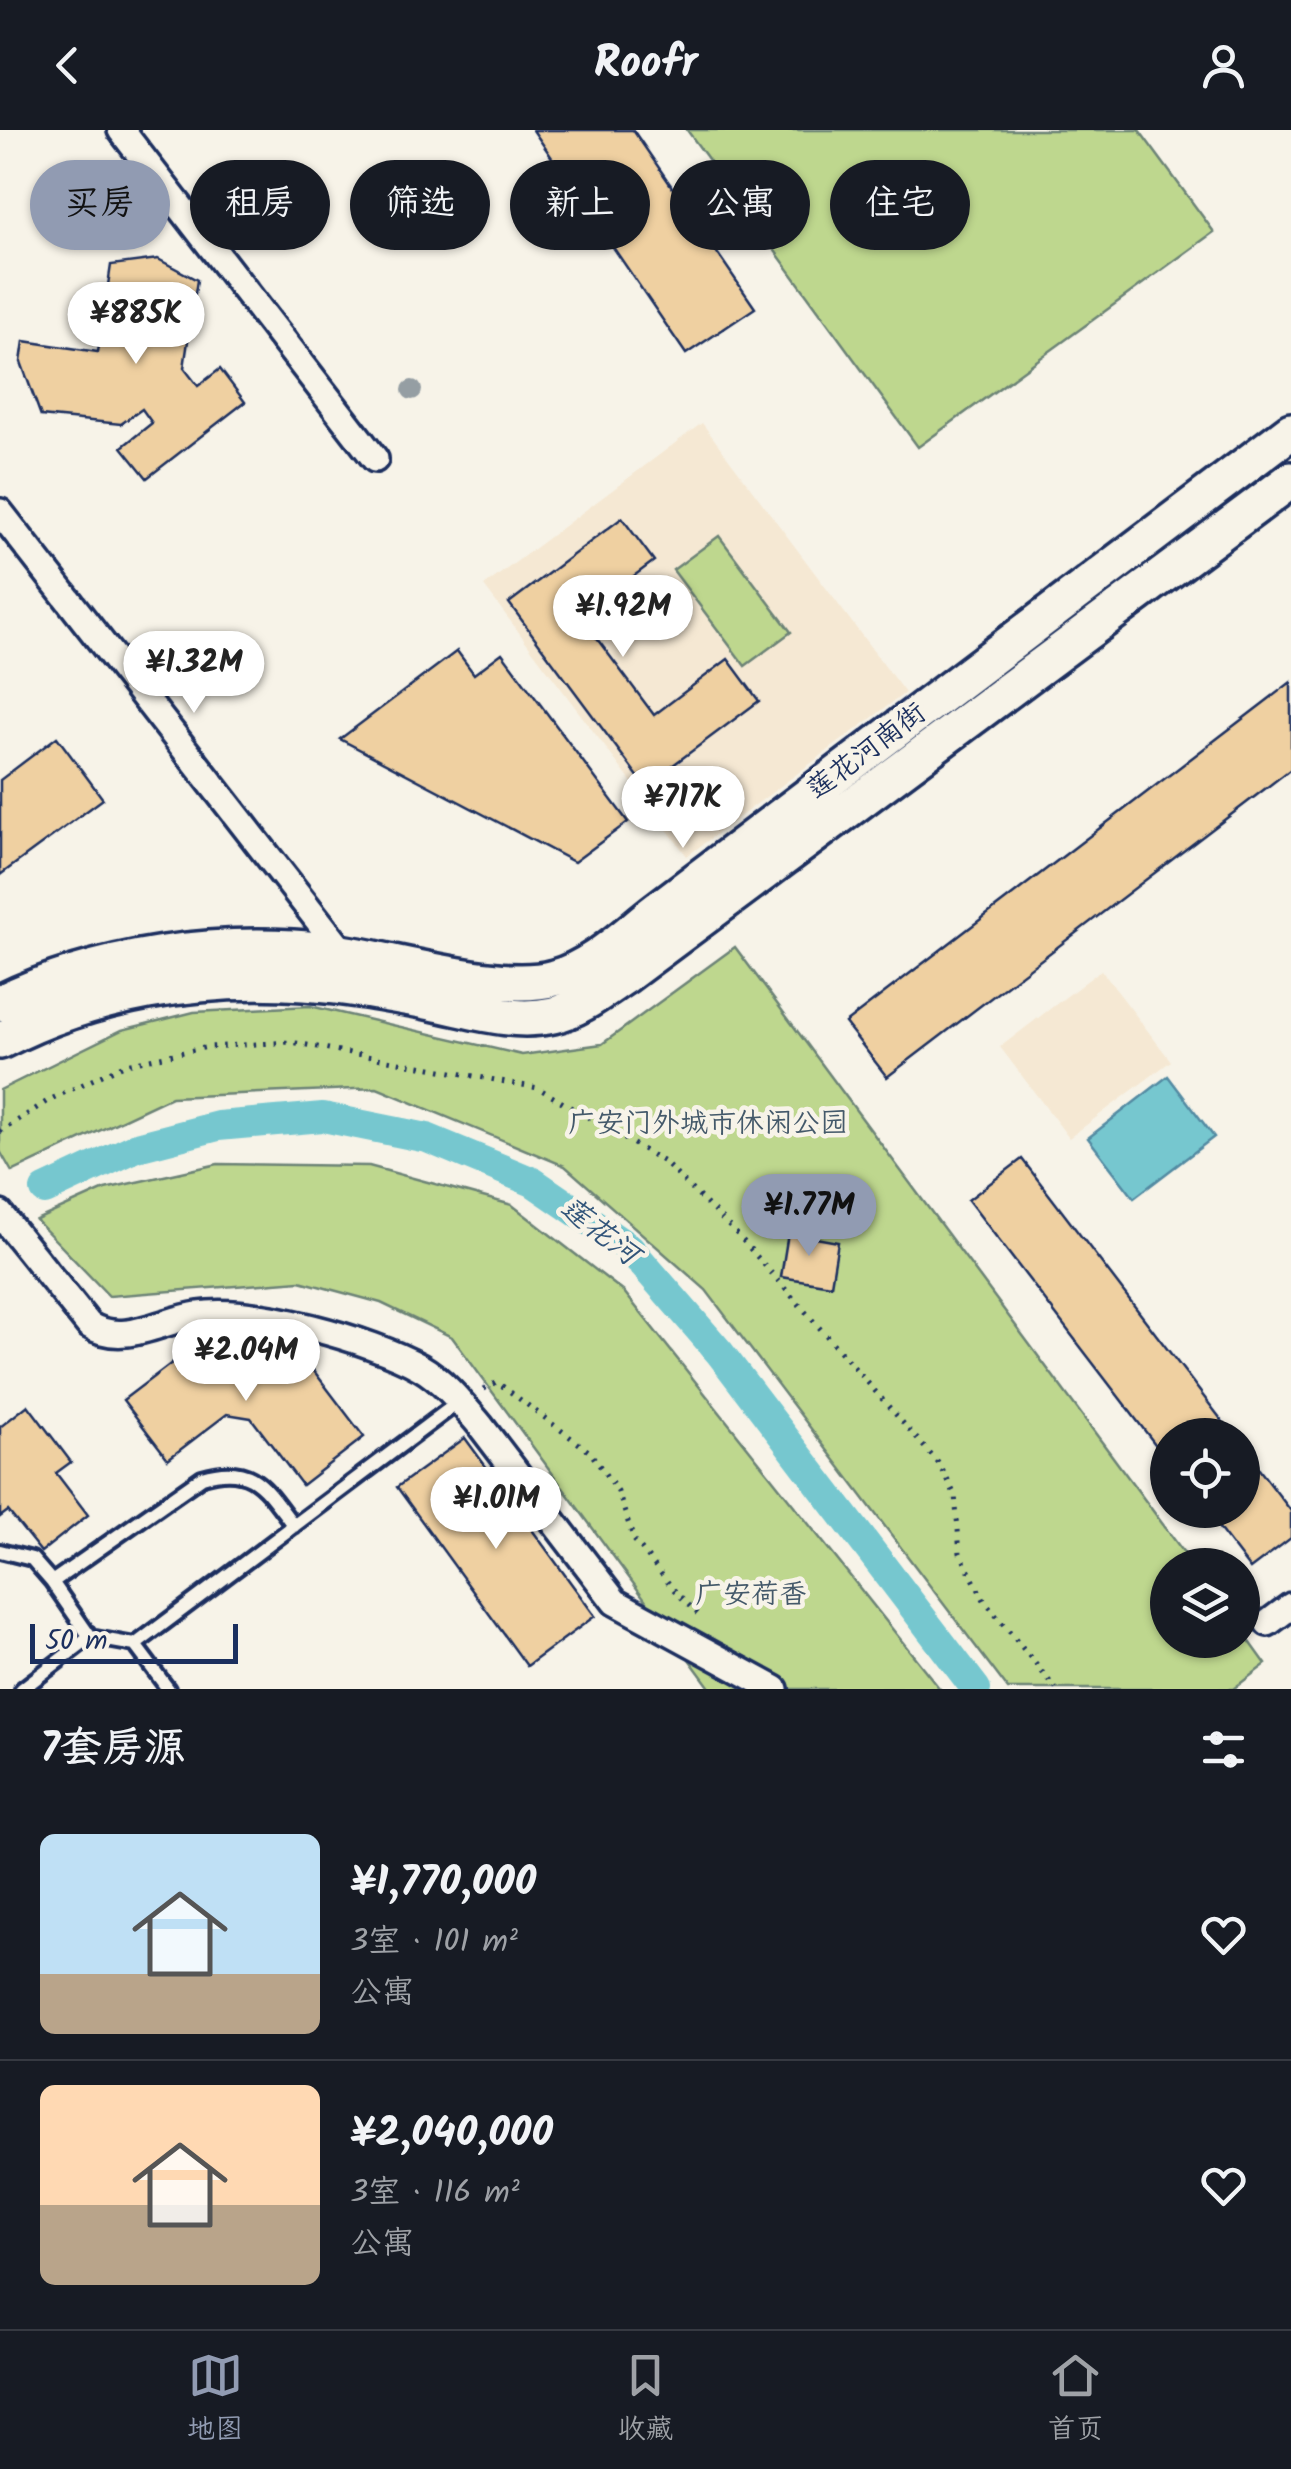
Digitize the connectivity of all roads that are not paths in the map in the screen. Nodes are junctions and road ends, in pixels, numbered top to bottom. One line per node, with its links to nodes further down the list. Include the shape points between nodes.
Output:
1 (121, 130): 3 (street)
2 (1291, 431): 6 (street, 莲花河南街, via 590,961 554,978 510,982)
3 (375, 458)
4 (1291, 480): 8 (street, 莲花河南街, via 578,1006 521,1020 363,988 247,981 116,997)
5 (0, 512): 6 (street)
6 (345, 955): 7 (street, 莲花河南街, via 254,949 167,954 86,972)
7 (0, 1003)
8 (0, 1040)
9 (0, 1214): 10 (street, via 104,1335 200,1314 260,1318 353,1338 422,1367)
10 (460, 1401): 11 (lane); 20 (street, via 614,1602)
11 (294, 1526): 13 (lane, via 258,1480 220,1471); 17 (lane)
12 (0, 1550): 13 (lane, via 32,1560)
13 (52, 1582): 16 (lane)
14 (1291, 1606): 15 (street)
15 (1268, 1624)
16 (90, 1637): 17 (lane); 18 (lane)
17 (135, 1645): 19 (lane)
18 (22, 1689)
19 (168, 1689)
20 (775, 1689)

